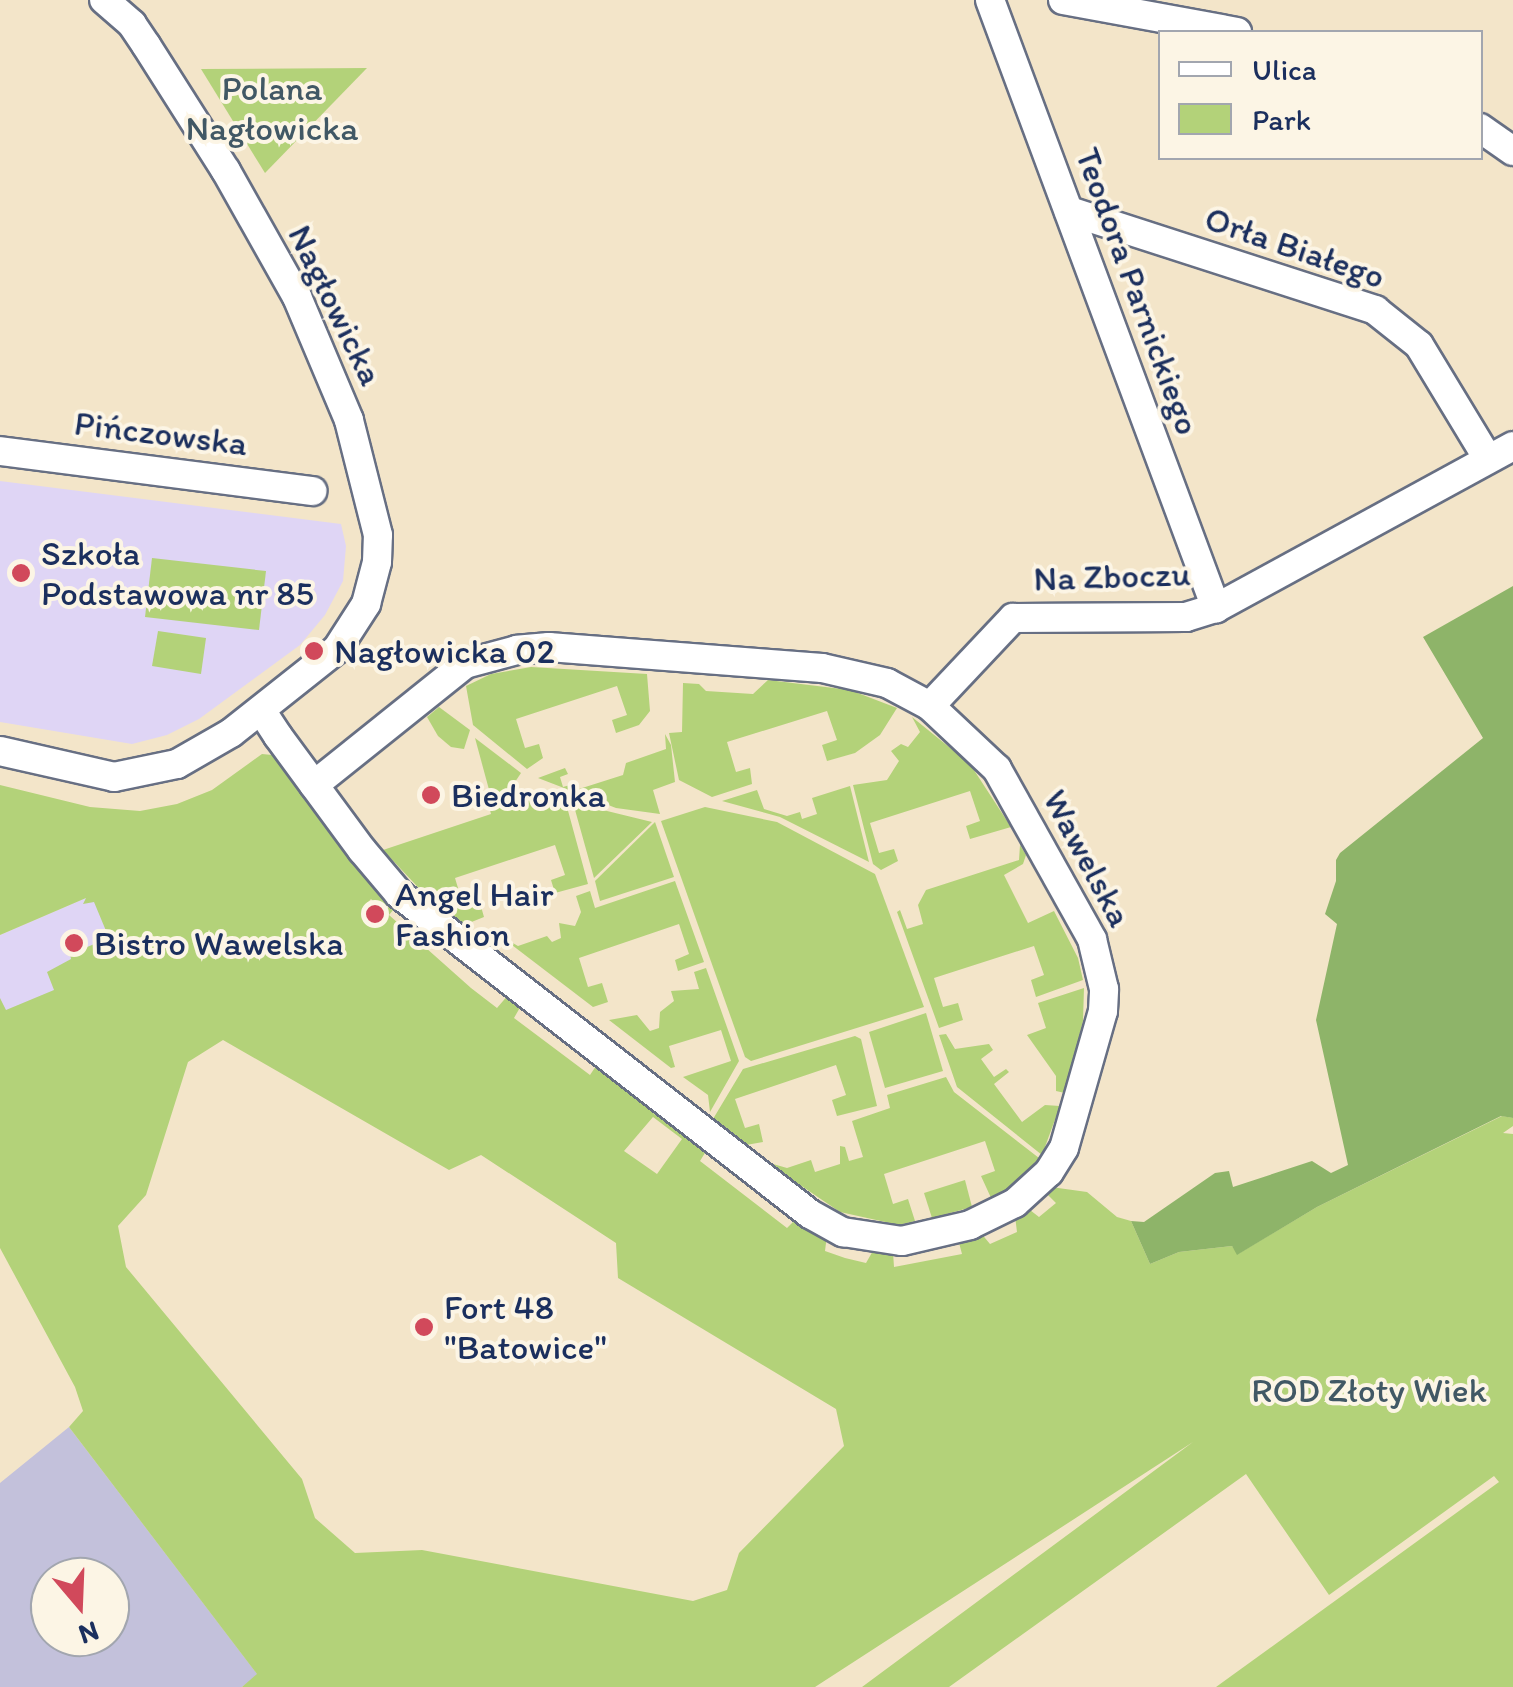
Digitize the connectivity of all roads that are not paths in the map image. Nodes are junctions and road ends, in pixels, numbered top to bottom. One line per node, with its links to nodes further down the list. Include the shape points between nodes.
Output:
1 (104, 0): 14 (street, Nagłowicka, via 132,24 297,297 349,420 378,535 377,562 359,617 337,649)
2 (990, 0): 7 (street, Teodora Parnickiego)
3 (1063, 0): 4 (street)
4 (1226, 30)
5 (1483, 130): 6 (street)
6 (1513, 152)
7 (1069, 211): 10 (street, Orła Białego, via 1375,310 1419,345); 12 (street, Teodora Parnickiego)
8 (1513, 446): 10 (street, Na Zboczu)
9 (0, 450): 11 (street, Pińczowska)
10 (1488, 459): 12 (street, Na Zboczu)
11 (312, 491)
12 (1216, 608): 13 (street, Na Zboczu, via 1186,617 1014,618)
13 (930, 706): 16 (street, Wawelska, via 886,684 822,668 548,646 465,664); 16 (street, Wawelska, via 997,770 1092,940 1104,989 1098,1042 1064,1148 1039,1183 994,1216 923,1238 880,1241 810,1214 399,894)
14 (261, 710): 15 (street, via 206,750 144,774 114,777); 16 (street, Wawelska)
15 (0, 751)
16 (314, 785)

